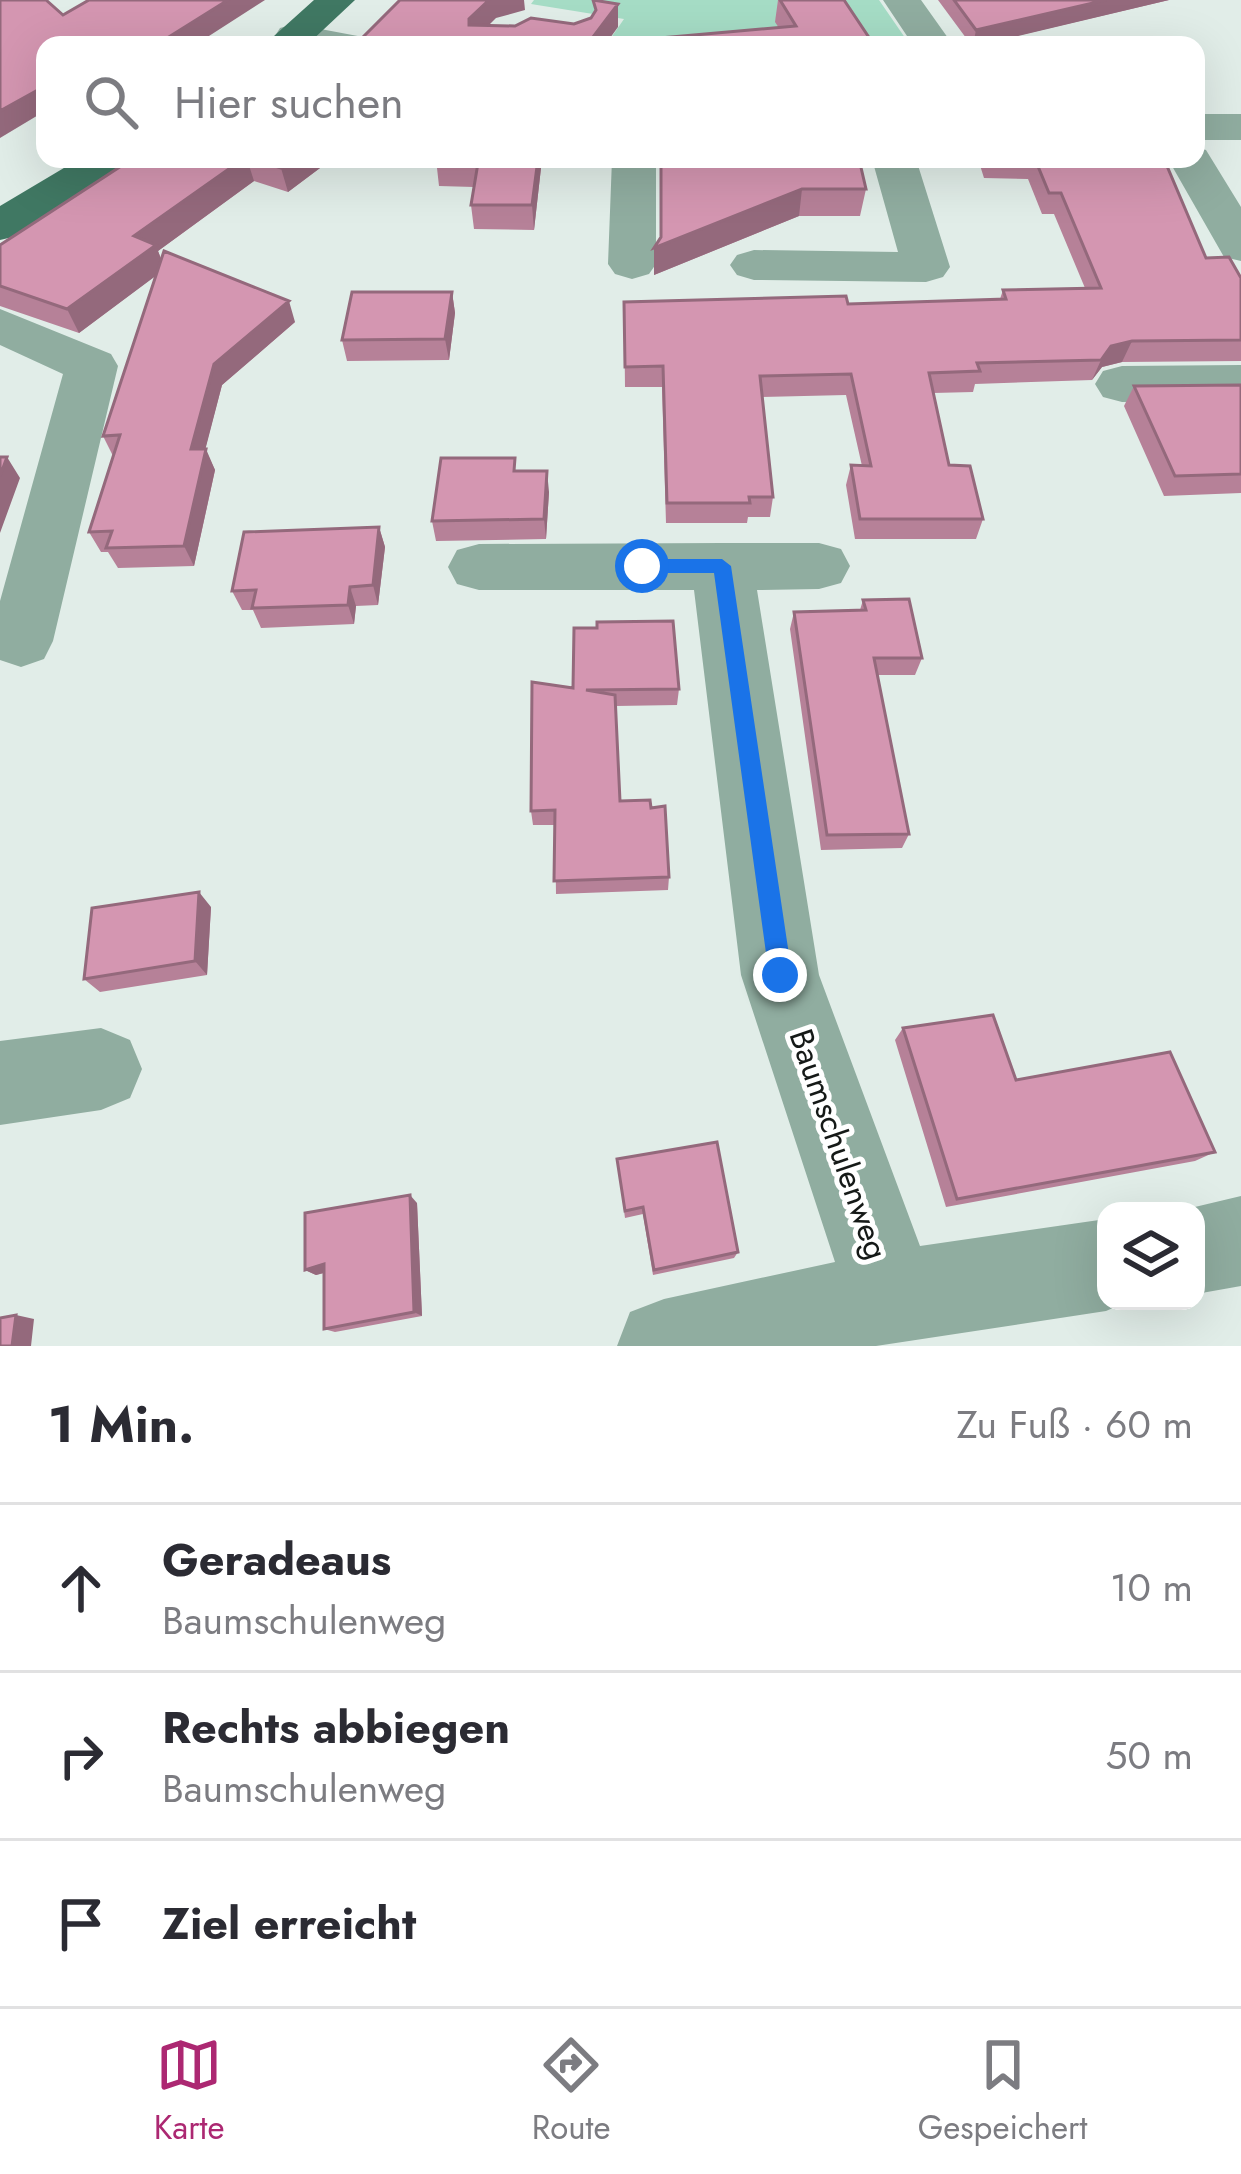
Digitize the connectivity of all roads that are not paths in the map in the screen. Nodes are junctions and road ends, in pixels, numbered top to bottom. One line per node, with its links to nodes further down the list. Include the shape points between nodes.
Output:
1 (336, 0): 3 (main road)
2 (902, 0): 4 (street)
3 (294, 36)
4 (927, 36)
5 (1205, 127): 6 (street)
6 (1241, 128)
7 (95, 168): 11 (main road)
8 (634, 168): 13 (street)
9 (897, 168): 14 (street, via 926,267)
10 (1195, 168): 12 (street)
11 (0, 226)
12 (1241, 247)
13 (632, 264)
14 (754, 265)
15 (0, 325): 21 (street, via 92,366)
16 (1241, 383): 17 (street)
17 (1122, 384)
18 (722, 566): 19 (street); 20 (street); 27 (street, Baumschulenweg, via 780,975)
19 (819, 566)
20 (478, 567)
21 (21, 641)
22 (101, 1069): 23 (street)
23 (0, 1083)
24 (1241, 1241): 25 (street)
25 (1205, 1247)
26 (1097, 1266): 27 (street)
27 (892, 1296): 28 (street)
28 (664, 1346)

